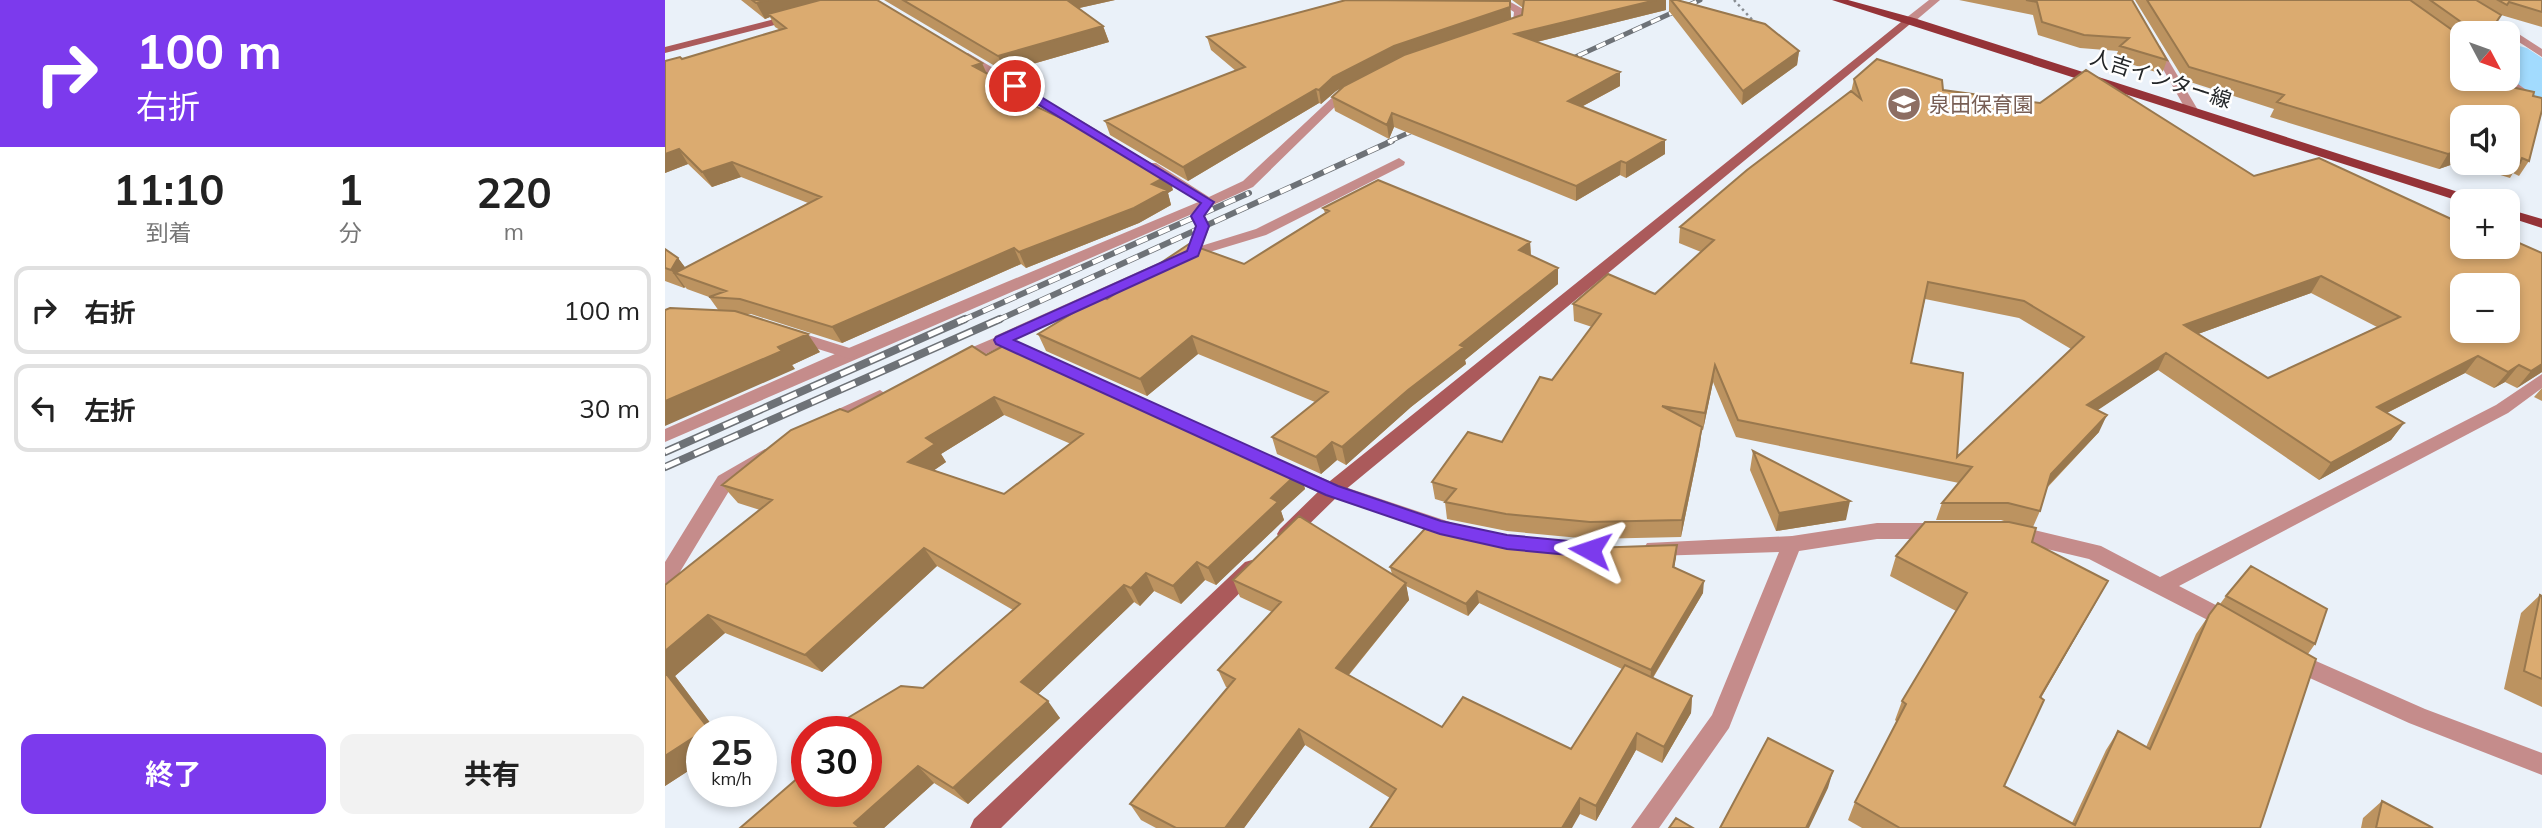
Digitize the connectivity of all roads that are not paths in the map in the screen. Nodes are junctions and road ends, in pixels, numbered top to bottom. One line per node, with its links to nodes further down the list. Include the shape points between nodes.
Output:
1 (1500, 0): 7 (street, via 1519,11 1518,23)
2 (1836, 0): 6 (main road, 人吉インター線)
3 (1935, 0): 6 (street)
4 (2459, 0): 11 (street)
5 (808, 13): 9 (street)
6 (1910, 20): 15 (main road, 人吉インター線); 37 (street)
7 (1492, 32)
8 (2147, 33): 15 (street)
9 (665, 50)
10 (955, 50): 16 (street)
11 (2542, 54)
12 (1365, 82): 20 (street, via 1341,94 1248,184)
13 (2520, 90): 14 (street)
14 (2542, 106)
15 (2192, 110): 19 (main road, 人吉インター線)
16 (1117, 146)
17 (1140, 160): 20 (street)
18 (1399, 162): 23 (street, via 1261,232)
19 (2450, 194)
20 (1208, 202): 23 (street, via 1198,216 1203,226); 26 (street)
21 (2520, 217): 22 (main road)
22 (2542, 225)
23 (1193, 253): 25 (street)
24 (775, 330): 26 (street)
25 (1001, 340): 27 (street); 28 (street)
26 (850, 354): 33 (street)
27 (1052, 363)
28 (941, 368)
29 (2542, 380): 44 (street, via 2502,409)
30 (1090, 381): 34 (street)
31 (893, 390): 32 (street)
32 (810, 431)
33 (665, 436)
34 (1230, 444)
35 (776, 449): 43 (street, via 725,481)
36 (1268, 462): 37 (street)
37 (1332, 491): 40 (street); 48 (street)
38 (1960, 531): 41 (street, via 1877,531)
39 (1988, 531): 44 (street, via 2094,552)
40 (1467, 533)
41 (1792, 544): 42 (street); 49 (street, via 1721,721)
42 (1629, 549)
43 (665, 579)
44 (2159, 587): 45 (street)
45 (2251, 635)
46 (2274, 648): 47 (street, via 2307,668 2417,716)
47 (2542, 764)
48 (983, 828)
49 (1644, 828)

